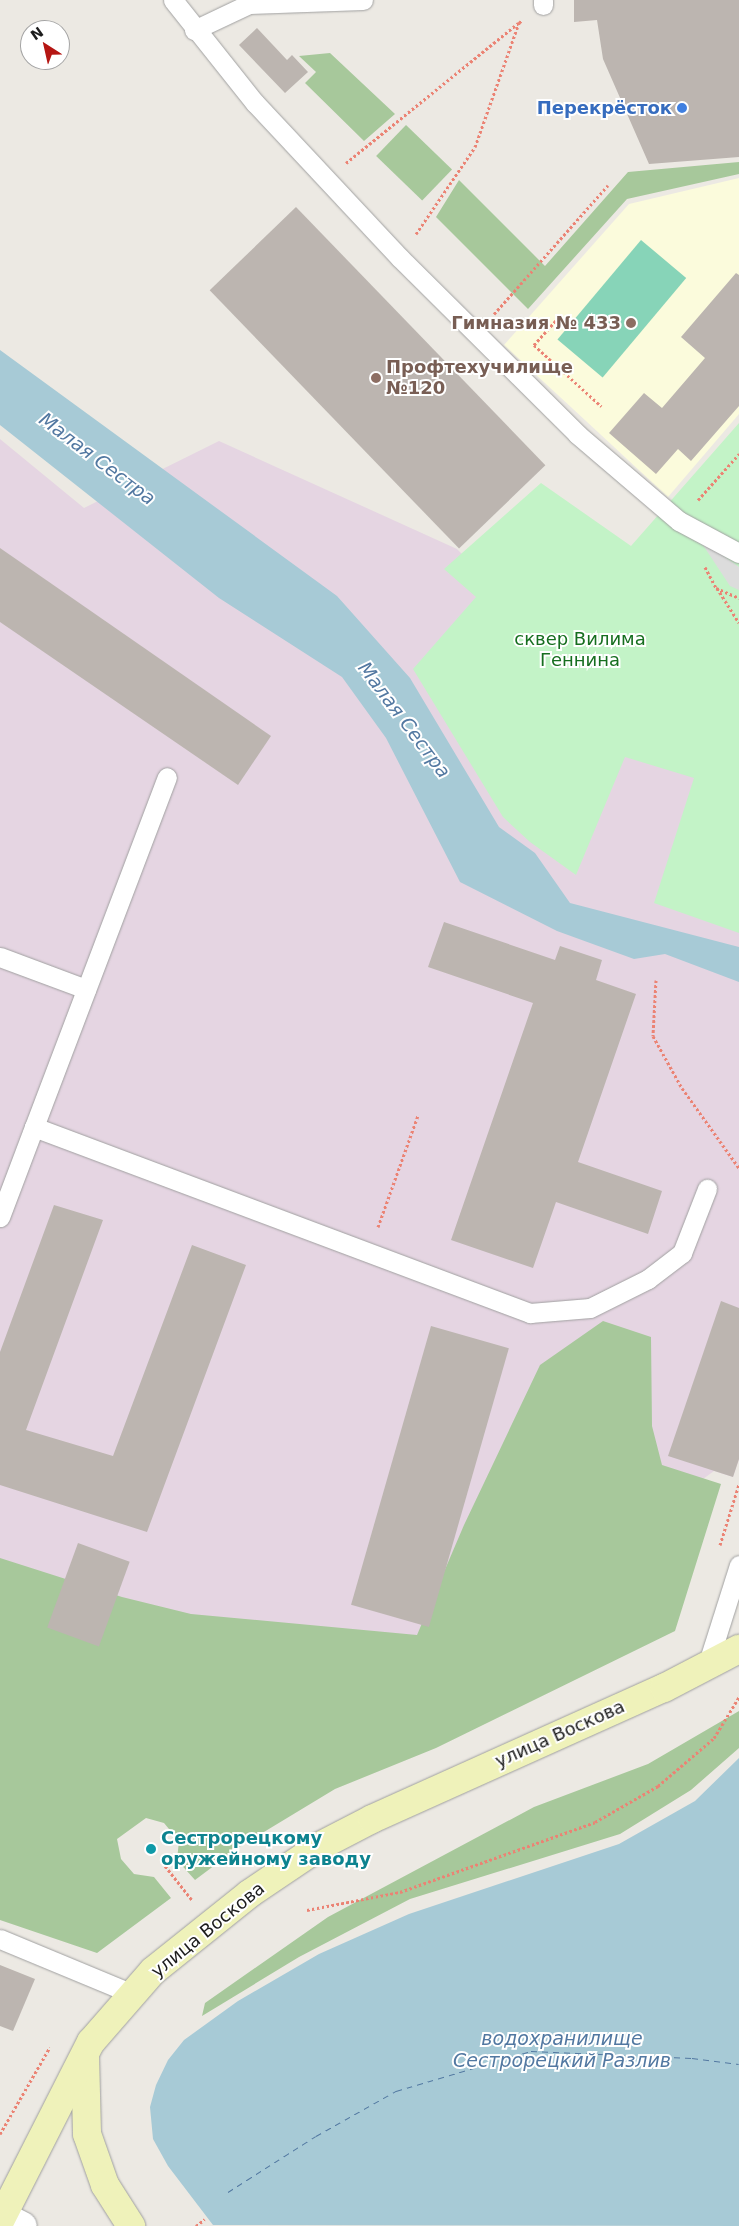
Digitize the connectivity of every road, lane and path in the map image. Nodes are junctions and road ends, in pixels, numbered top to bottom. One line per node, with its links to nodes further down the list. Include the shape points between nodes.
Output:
1 (173, 0): 5 (lane)
2 (363, 0): 5 (lane, via 249,4)
3 (543, 2): 4 (path)
4 (518, 23): 6 (path); 8 (path, via 475,147)
5 (194, 30): 6 (lane, via 255,103)
6 (326, 179): 8 (lane)
7 (608, 185): 10 (path)
8 (400, 258): 10 (lane)
9 (559, 317): 11 (path, via 534,345)
10 (477, 334): 13 (lane, via 577,434)
11 (602, 406)
12 (739, 454): 13 (path)
13 (679, 521): 14 (lane)
14 (739, 553)
15 (716, 588): 16 (path)
16 (739, 622)
17 (167, 776): 20 (lane)
18 (0, 957): 20 (lane)
19 (656, 980): 23 (path, via 654,1036 682,1088)
20 (86, 989): 22 (lane)
21 (418, 1115): 26 (path)
22 (34, 1127): 25 (lane); 26 (lane)
23 (739, 1168)
24 (707, 1189): 26 (lane, via 682,1253 648,1279 590,1308 530,1313)
25 (0, 1217)
26 (369, 1253)
27 (739, 1484): 28 (path, via 732,1502)
28 (739, 1500)
29 (739, 1565): 31 (lane)
30 (739, 1649): 31 (main road, улица Воскова)
31 (706, 1669): 37 (main road, улица Воскова, via 372,1819 320,1846 249,1894 169,1957)
32 (739, 1697): 35 (path, via 714,1738 658,1786 595,1822 400,1892)
33 (162, 1862): 34 (path)
34 (192, 1901)
35 (308, 1910)
36 (0, 1940): 37 (lane)
37 (133, 1994): 38 (main road, улица Воскова, via 91,2042)
38 (85, 2054): 40 (main road, улица Воскова); 41 (main road, via 87,2134 104,2185)
39 (205, 2219): 42 (path)
40 (8, 2221)
41 (131, 2226)
42 (196, 2226)

